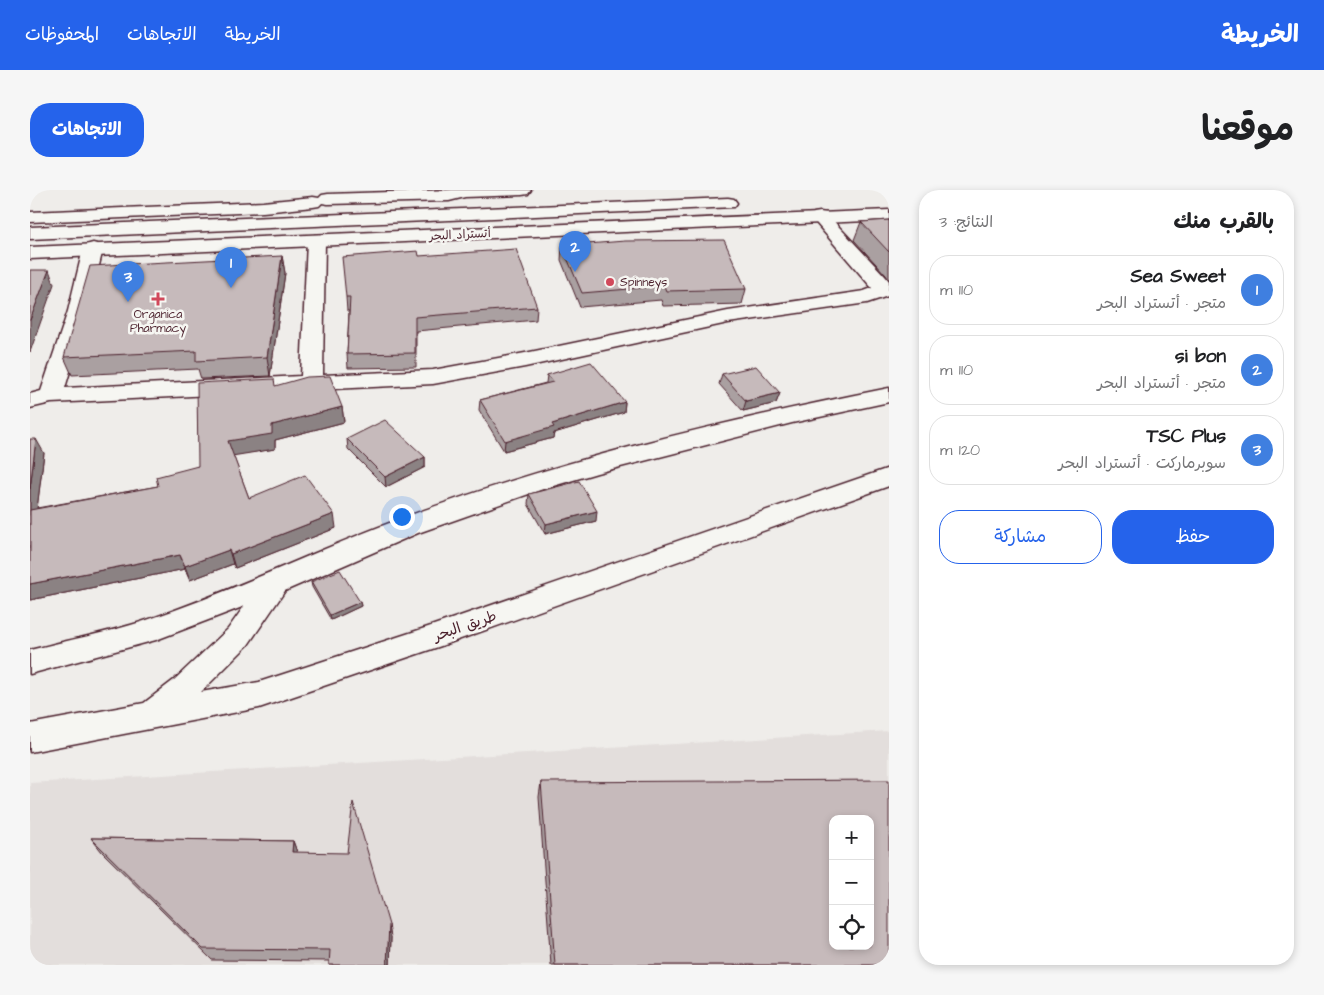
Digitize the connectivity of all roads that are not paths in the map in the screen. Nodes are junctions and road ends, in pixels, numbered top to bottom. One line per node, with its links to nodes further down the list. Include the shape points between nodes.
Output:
1 (420, 190): 3 (main road)
2 (522, 190): 3 (main road)
3 (465, 192): 4 (main road, via 449,196)
4 (316, 195): 7 (main road, via 262,207)
5 (741, 197): 9 (main road, أتستراد البحر, via 670,205)
6 (889, 215): 8 (main road, أتستراد البحر)
7 (30, 217)
8 (820, 217): 10 (main road, أتستراد البحر); 13 (main road, via 878,280 883,287 881,292 728,317 433,376)
9 (30, 233)
10 (316, 241): 11 (main road, أتستراد البحر); 13 (main road)
11 (93, 249): 12 (main road, أتستراد البحر); 15 (main road, via 78,312)
12 (30, 252)
13 (312, 382): 15 (main road)
14 (889, 395): 18 (main road, via 773,420 534,483 409,526)
15 (51, 396): 16 (main road)
16 (30, 401)
17 (889, 477): 20 (main road, طريق البحر, via 353,665 259,695)
18 (277, 582): 19 (main road, via 146,632); 20 (main road, via 238,637 185,689)
19 (30, 662)
20 (150, 717): 21 (main road, طريق البحر)
21 (30, 738)

